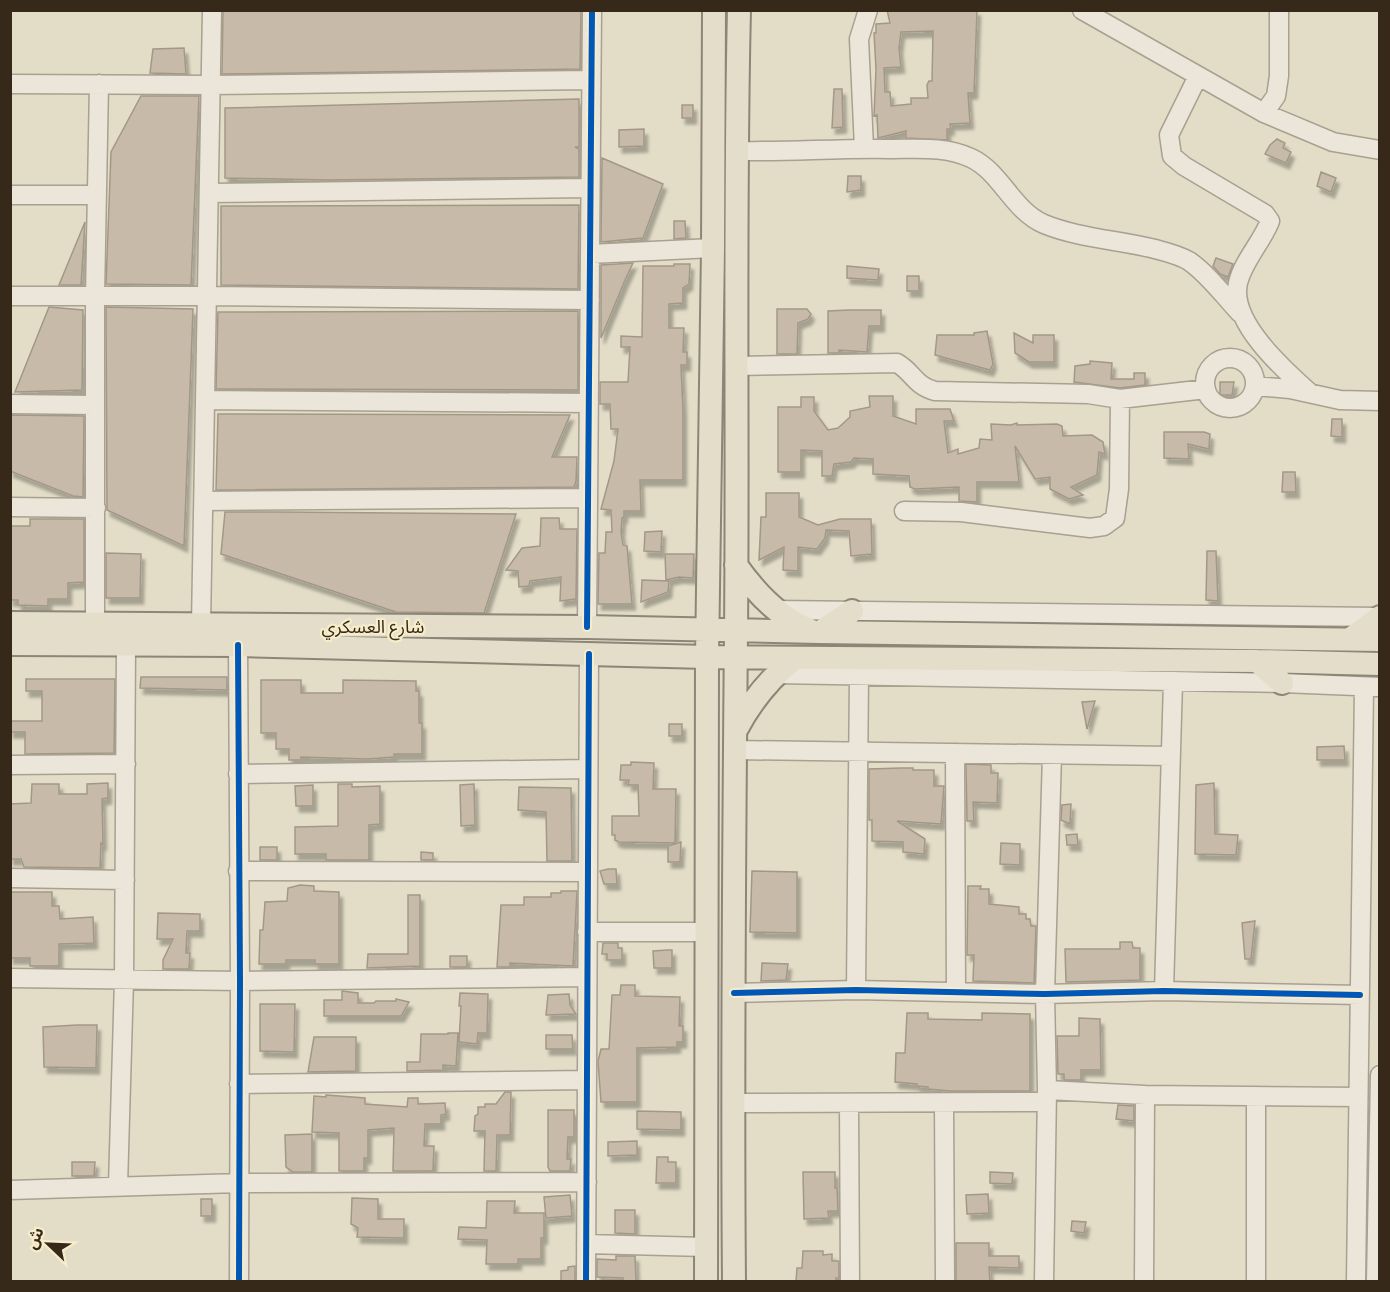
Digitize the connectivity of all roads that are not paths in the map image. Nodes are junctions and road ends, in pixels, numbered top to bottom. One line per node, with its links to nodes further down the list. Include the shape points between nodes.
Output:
1 (212, 10): 15 (street)
2 (592, 10): 12 (street)
3 (714, 10): 9 (main road)
4 (739, 10): 10 (main road)
5 (868, 10): 19 (street, via 859,39)
6 (1082, 10): 8 (street)
7 (1279, 10): 16 (street, via 1279,76 1276,96)
8 (1107, 17): 11 (street)
9 (714, 66): 10 (main road, via 729,75); 17 (main road)
10 (738, 69): 18 (main road)
11 (1198, 76): 16 (street); 32 (street, via 1169,135 1172,156 1270,221 1237,285)
12 (591, 80): 15 (street); 22 (street)
13 (10, 84): 14 (street)
14 (99, 84): 15 (street); 25 (street)
15 (210, 85): 23 (street)
16 (1264, 113): 20 (street, via 1332,142)
17 (714, 123): 18 (main road, via 725,116); 26 (main road)
18 (736, 124): 21 (main road)
19 (864, 148): 21 (street); 32 (street, via 933,149 971,158 1043,224 1189,261)
20 (1380, 150)
21 (736, 151): 33 (main road)
22 (590, 188): 23 (street); 27 (street)
23 (209, 193): 30 (street)
24 (10, 195): 25 (street)
25 (96, 195): 29 (street)
26 (713, 248): 27 (street); 56 (main road)
27 (590, 254): 31 (street)
28 (10, 296): 29 (street)
29 (95, 296): 30 (street); 42 (street)
30 (207, 296): 31 (street); 37 (street)
31 (590, 300): 40 (street)
32 (1240, 313): 36 (street, via 1268,352)
33 (735, 366): 38 (street, via 886,362 904,367 924,388 935,392 1077,394); 48 (main road)
34 (1255, 386): 35 (street, via 1245,402 1227,408 1217,405); 35 (street, via 1249,367 1233,357 1223,358 1208,370); 36 (street)
35 (1206, 389): 38 (street)
36 (1310, 393): 39 (street, via 1340,400)
37 (206, 399): 40 (street); 44 (street)
38 (1120, 399): 47 (street, via 1119,489 1115,518 1104,526 1090,528 962,512)
39 (1380, 401)
40 (589, 403): 43 (street)
41 (10, 404): 42 (street)
42 (95, 405): 46 (street)
43 (588, 498): 44 (street); 55 (street)
44 (204, 501): 54 (street)
45 (10, 507): 46 (street)
46 (96, 508): 53 (street)
47 (904, 512)
48 (736, 565): 49 (main road); 57 (main road)
49 (777, 610): 50 (street); 58 (main road, via 799,626)
50 (852, 611): 51 (street); 58 (main road)
51 (1380, 617): 59 (main road)
52 (10, 623): 53 (main road, شارع العسكري)
53 (95, 624): 54 (main road, شارع العسكري)
54 (201, 625): 55 (main road, شارع العسكري)
55 (587, 627): 56 (main road, شارع العسكري)
56 (707, 630): 57 (main road, شارع العسكري); 65 (main road)
57 (736, 630): 58 (main road, شارع العسكري); 66 (main road)
58 (818, 632): 59 (main road, شارع العسكري)
59 (1350, 639): 60 (main road, شارع العسكري)
60 (1380, 640)
61 (10, 644): 62 (main road, شارع العسكري)
62 (126, 645): 63 (main road, شارع العسكري); 80 (street)
63 (238, 645): 64 (main road, شارع العسكري); 83 (street)
64 (589, 654): 65 (main road, شارع العسكري); 82 (street)
65 (706, 657): 66 (main road, شارع العسكري); 89 (main road)
66 (736, 658): 67 (main road, شارع العسكري); 75 (main road)
67 (805, 658): 68 (main road, شارع العسكري); 70 (main road); 71 (main road)
68 (1257, 661): 69 (main road, شارع العسكري); 73 (main road)
69 (1380, 664)
70 (775, 674): 71 (street); 75 (main road, via 757,695)
71 (853, 676): 72 (street); 76 (street)
72 (1173, 682): 73 (street); 79 (street)
73 (1282, 683): 74 (street)
74 (1372, 687): 99 (street)
75 (735, 740): 76 (street); 97 (main road)
76 (858, 752): 77 (street); 94 (street)
77 (955, 753): 78 (street); 96 (street)
78 (1052, 755): 79 (street); 98 (street)
79 (1171, 756): 95 (street)
80 (126, 764): 81 (street); 87 (street)
81 (10, 765)
82 (588, 769): 83 (street); 85 (street)
83 (238, 774): 84 (street)
84 (238, 871): 85 (street); 93 (street)
85 (588, 872): 88 (street)
86 (10, 878): 87 (street)
87 (125, 880): 92 (street)
88 (588, 932): 89 (street); 90 (street)
89 (706, 932): 111 (main road)
90 (587, 977): 93 (street); 101 (street)
91 (10, 978): 92 (street)
92 (124, 980): 93 (street); 118 (street)
93 (240, 981): 102 (street)
94 (856, 990): 96 (street); 97 (street)
95 (1164, 991): 98 (street); 99 (street)
96 (956, 992): 98 (street)
97 (734, 993): 107 (main road)
98 (1045, 994): 104 (street)
99 (1360, 995): 106 (street)
100 (1380, 1075): 115 (street)
101 (587, 1080): 102 (street); 116 (street)
102 (239, 1084): 117 (street)
103 (1145, 1095): 104 (street); 105 (street); 129 (street)
104 (1047, 1096): 109 (street); 128 (street)
105 (1256, 1096): 106 (street); 130 (street)
106 (1358, 1097): 114 (street)
107 (732, 1102): 108 (street); 110 (main road)
108 (849, 1104): 109 (street); 126 (street)
109 (944, 1104): 127 (street)
110 (733, 1126): 111 (main road, via 720,1139); 112 (main road)
111 (706, 1130): 113 (main road)
112 (733, 1162): 113 (main road, via 724,1154 714,1154); 125 (main road)
113 (706, 1167): 121 (main road)
114 (1358, 1172): 115 (street); 131 (street)
115 (1378, 1173): 132 (street)
116 (587, 1182): 117 (street); 120 (street)
117 (239, 1183): 118 (street); 122 (street)
118 (118, 1186): 119 (street)
119 (10, 1190)
120 (586, 1244): 121 (street); 123 (street)
121 (706, 1247): 124 (main road)
122 (239, 1281)
123 (586, 1281)
124 (706, 1281)
125 (734, 1281)
126 (850, 1281)
127 (945, 1281)
128 (1044, 1281)
129 (1144, 1281)
130 (1256, 1281)
131 (1356, 1281)
132 (1376, 1281)

